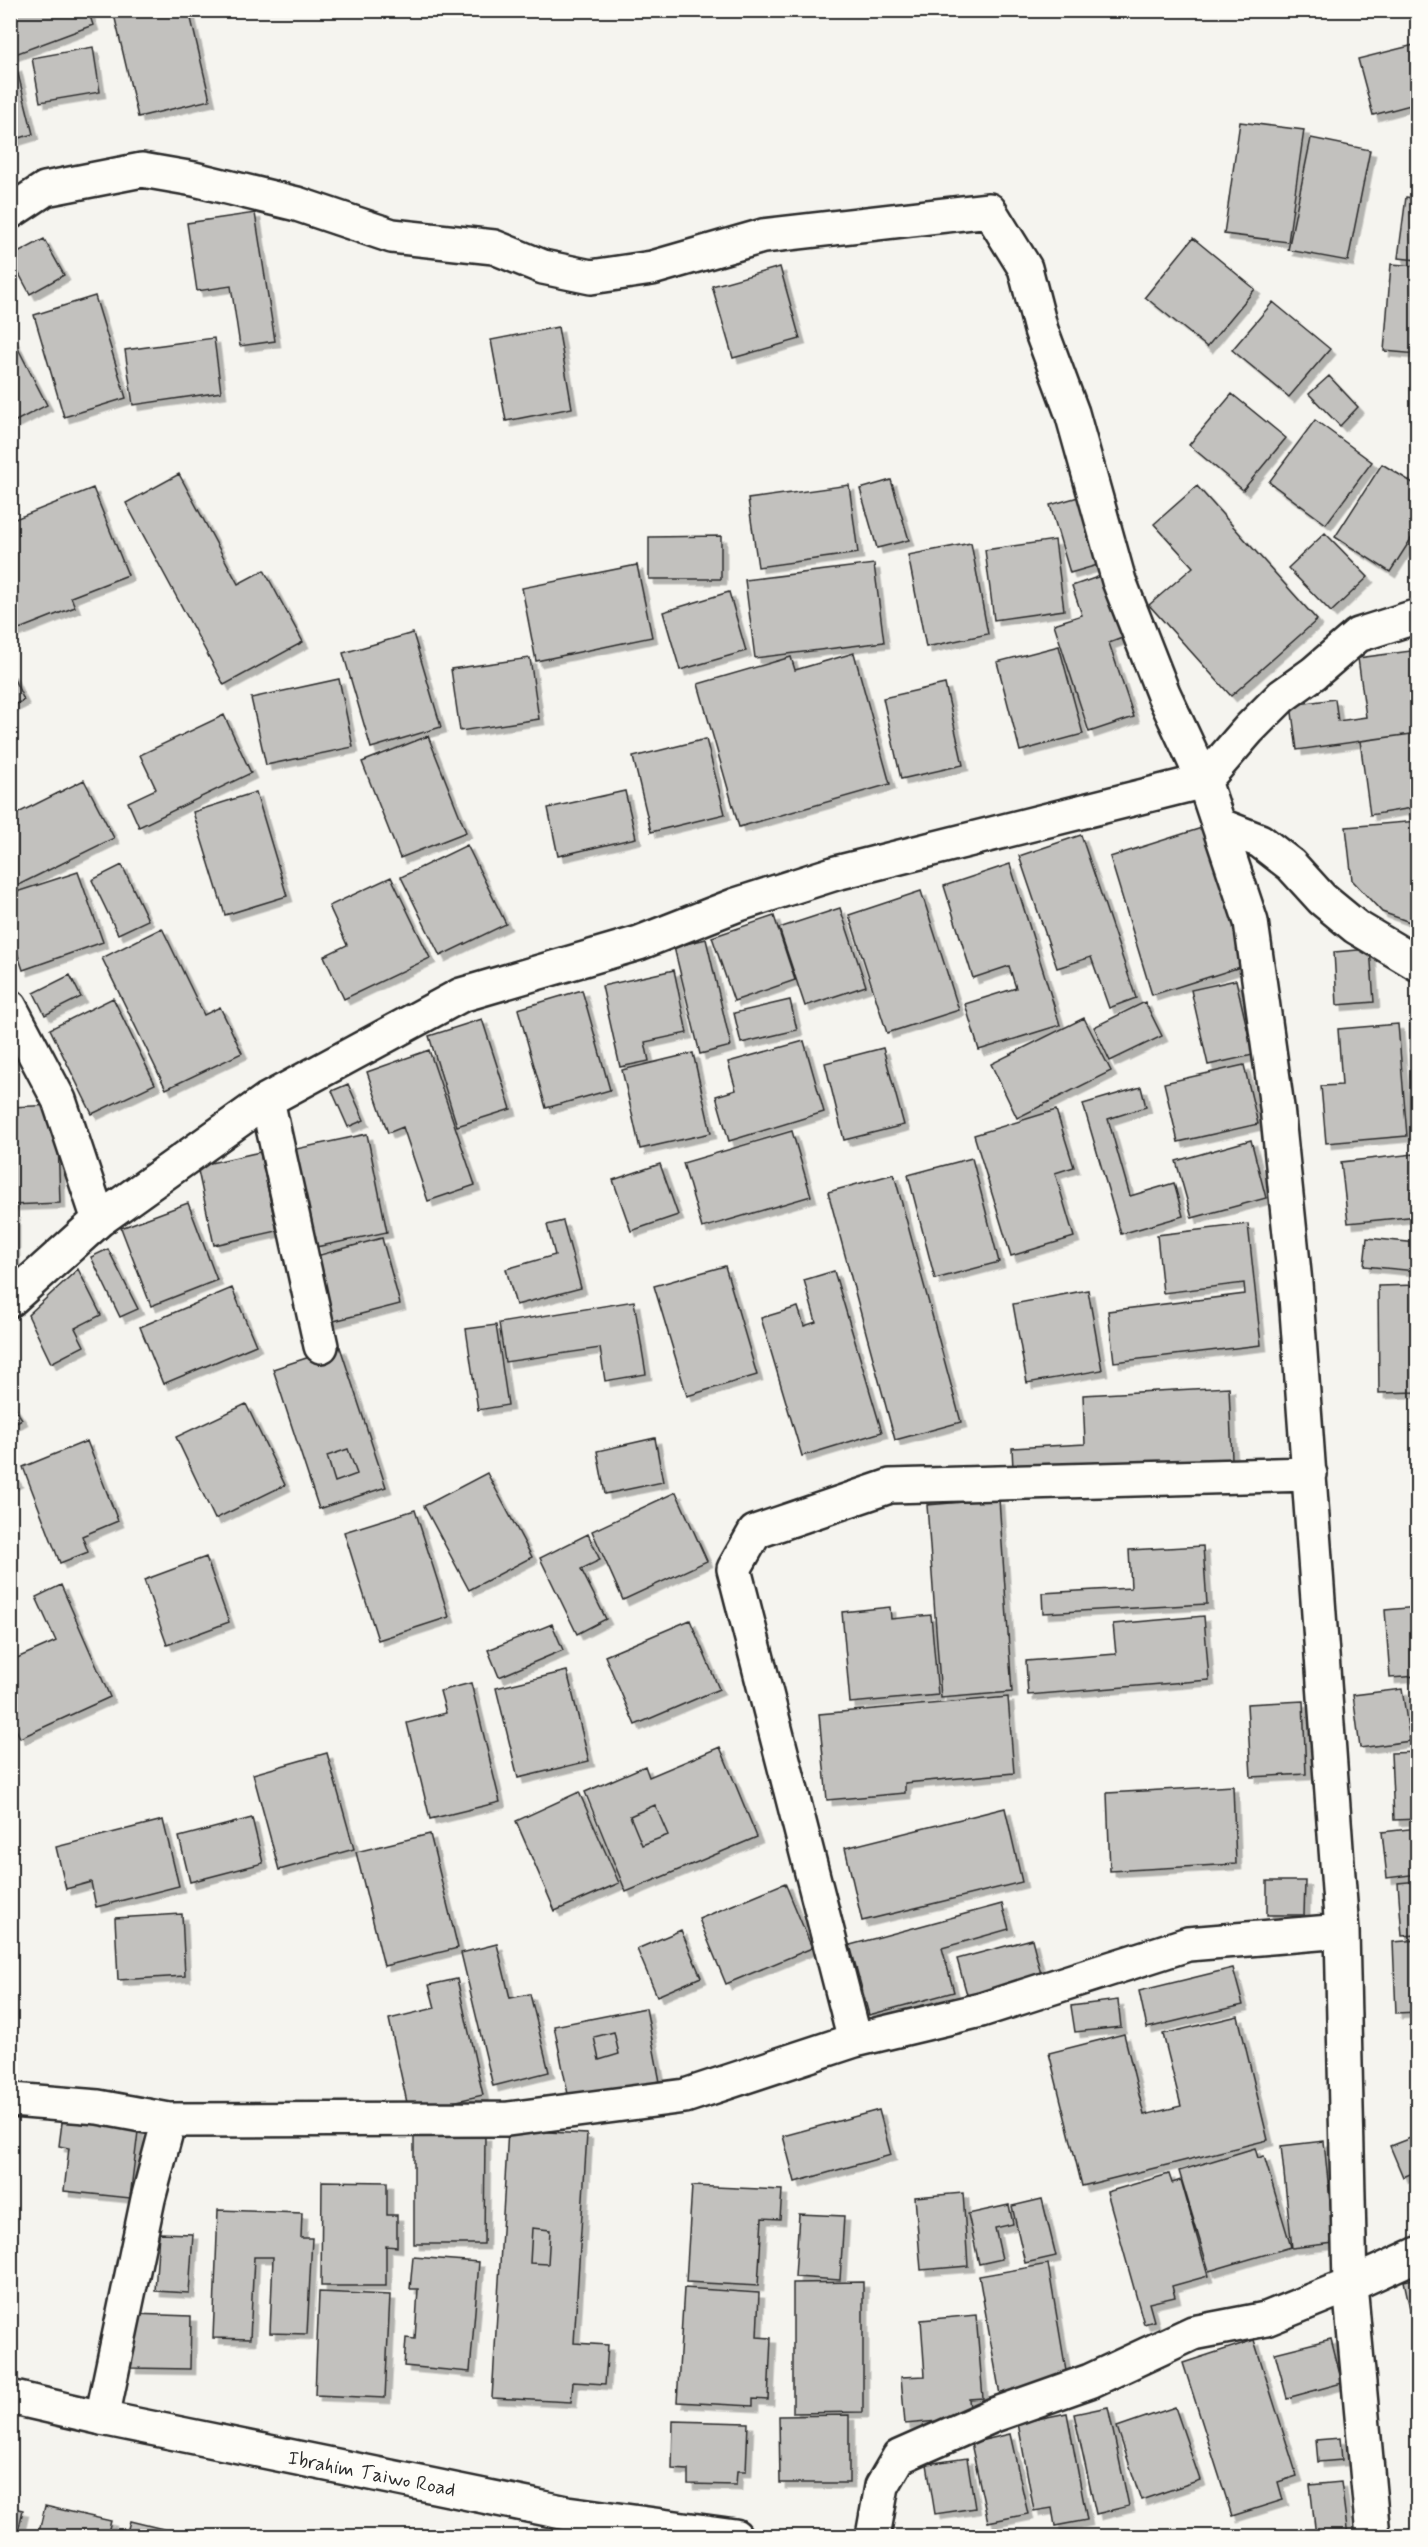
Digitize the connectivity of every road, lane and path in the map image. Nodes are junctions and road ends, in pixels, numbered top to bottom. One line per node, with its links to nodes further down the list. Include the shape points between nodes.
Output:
1 (10, 212): 3 (street, via 45,189 142,170 297,204 392,236 494,247 543,267 591,276 652,268 763,236 989,210 1025,268 1041,330 1072,414 1119,581 1163,693)
2 (1418, 616): 3 (street, via 1358,635 1282,696)
3 (1204, 781): 4 (street); 7 (street, via 836,873 736,905 639,943 462,994)
4 (1219, 825): 5 (street, via 1260,841 1356,927); 11 (street, via 1251,922 1295,1283)
5 (1418, 964)
6 (10, 1007): 8 (street, via 59,1100)
7 (267, 1100): 8 (street); 10 (street)
8 (99, 1220): 9 (street)
9 (10, 1300)
10 (321, 1346)
11 (1310, 1474): 12 (street); 13 (street, via 890,1486 755,1533 734,1569)
12 (1342, 1931): 13 (street, via 1188,1944 981,2010); 17 (street)
13 (855, 2040): 15 (street, via 685,2096 508,2119)
14 (10, 2097): 15 (street)
15 (169, 2120): 19 (street, via 148,2199)
16 (1418, 2254): 17 (street)
17 (1350, 2285): 21 (street, via 1266,2319 1193,2333 1090,2381 994,2415 898,2457 882,2486); 22 (street)
18 (10, 2397): 19 (street, Ibrahim Taiwo Road)
19 (102, 2418): 20 (street, Ibrahim Taiwo Road, via 567,2513)
20 (735, 2536)
21 (873, 2536)
22 (1373, 2536)

